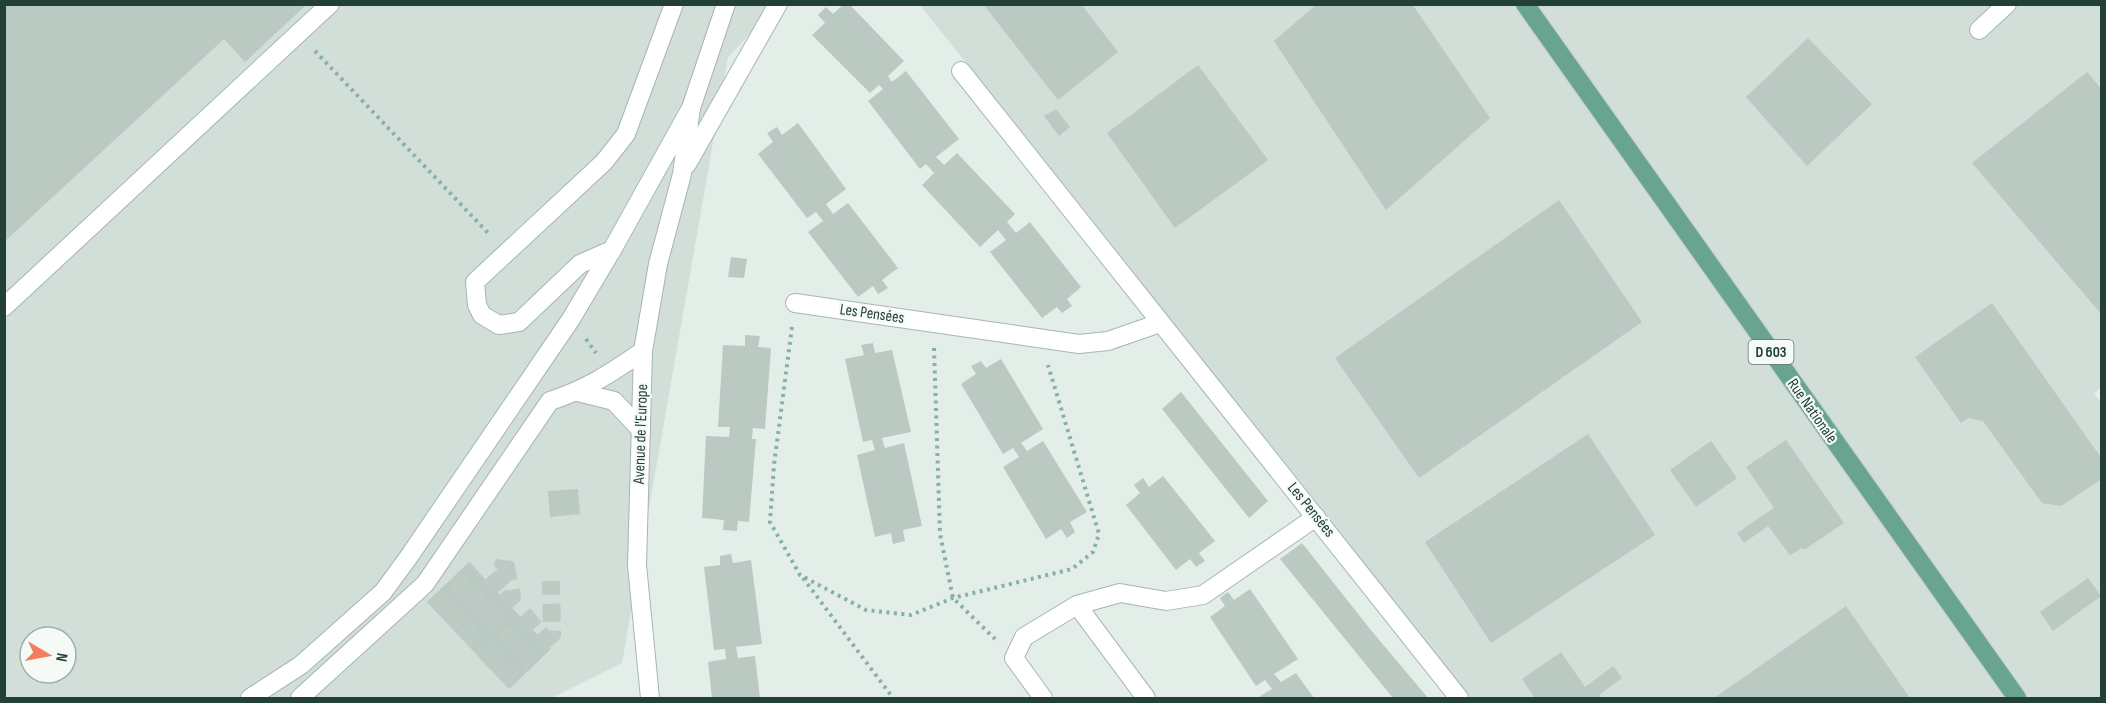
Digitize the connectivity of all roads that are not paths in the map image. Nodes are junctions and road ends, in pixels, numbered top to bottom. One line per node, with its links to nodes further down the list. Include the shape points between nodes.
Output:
1 (330, 4): 13 (street)
2 (674, 4): 11 (street, via 626,134 604,162 476,282 477,305 482,315 499,325 519,322 580,264)
3 (726, 4): 9 (street, Avenue de l'Europe)
4 (778, 4): 10 (street, Avenue de l'Europe)
5 (1526, 4): 28 (main road, Rue Nationale / D 603)
6 (2007, 4): 7 (street)
7 (1979, 30)
8 (961, 72): 14 (street, Les Pensées)
9 (691, 108): 10 (street, Avenue de l'Europe); 11 (street)
10 (682, 174): 15 (street, Avenue de l'Europe, via 658,264)
11 (612, 250): 22 (street, via 570,319 383,592 301,665)
12 (795, 303): 14 (street, Les Pensées, via 1079,344 1108,341)
13 (4, 307)
14 (1160, 323): 20 (street, Les Pensées)
15 (643, 351): 16 (street); 18 (street, Avenue de l'Europe)
16 (578, 392): 17 (street, via 550,401); 18 (street, via 614,401)
17 (540, 415): 19 (street); 23 (street, via 425,584)
18 (641, 430): 24 (street, Avenue de l'Europe, via 637,565)
19 (530, 452)
20 (1316, 517): 21 (street, via 1203,595 1166,601 1120,593); 27 (street, Les Pensées)
21 (1077, 605): 25 (street, via 1024,637 1014,658); 26 (street)
22 (250, 699)
23 (300, 699)
24 (650, 699)
25 (1043, 699)
26 (1146, 699)
27 (1459, 699)
28 (2017, 699)

